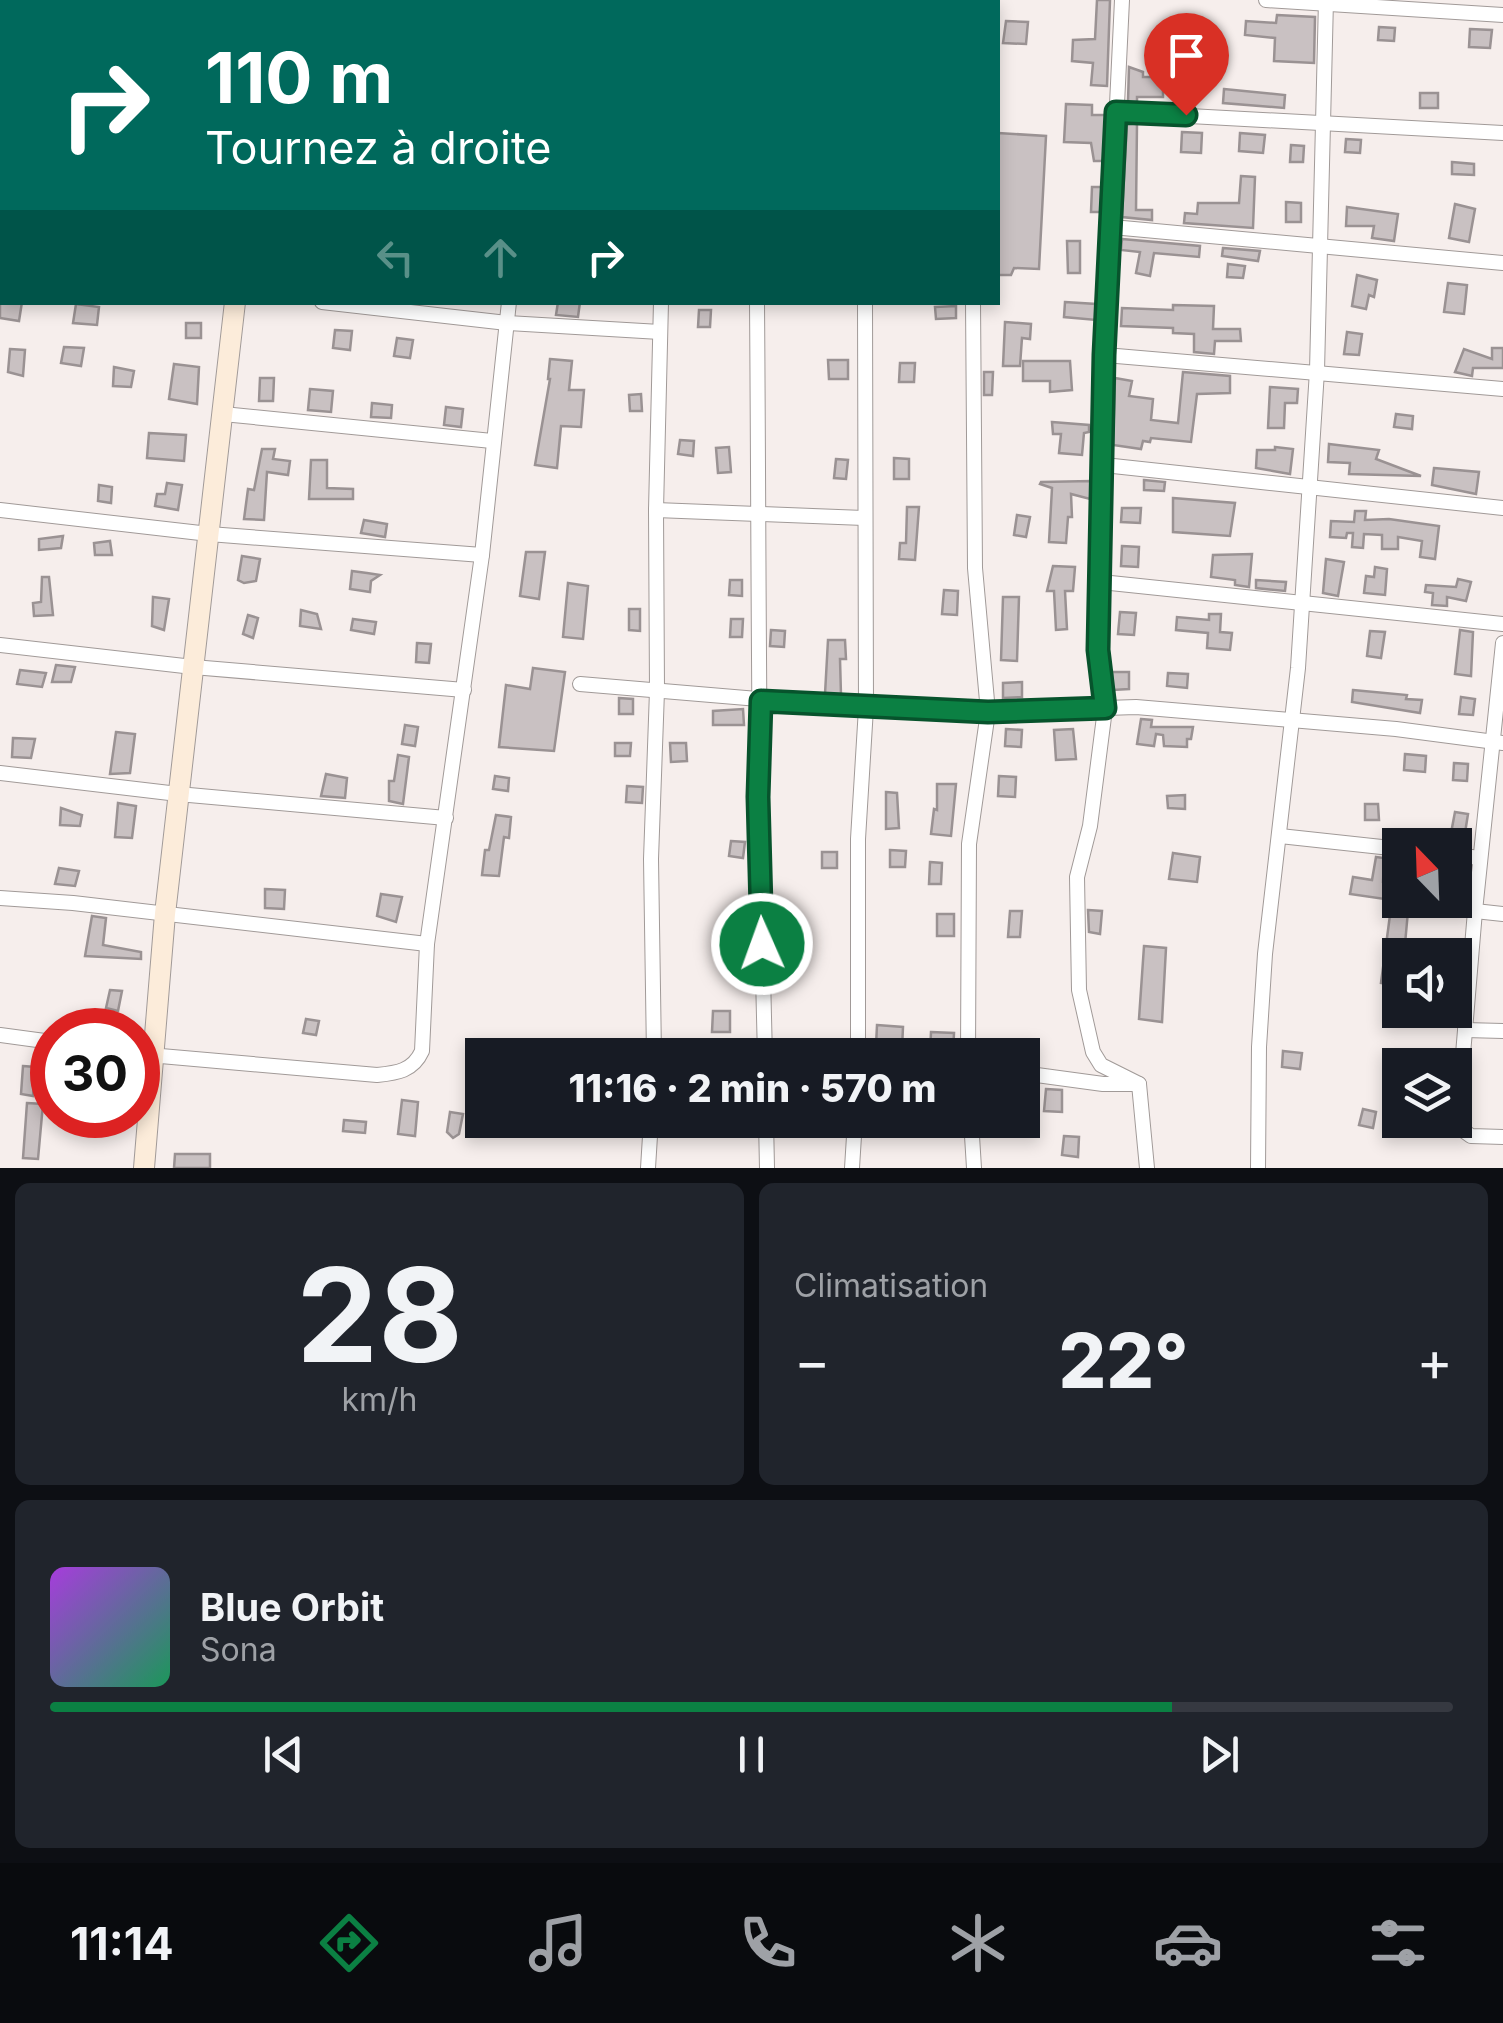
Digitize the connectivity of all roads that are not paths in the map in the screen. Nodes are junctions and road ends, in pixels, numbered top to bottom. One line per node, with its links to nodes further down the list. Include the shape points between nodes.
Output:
1 (1122, 0): 5 (street)
2 (1266, 0): 3 (street)
3 (1326, 2): 4 (street); 6 (street)
4 (1503, 14)
5 (1116, 112): 6 (street); 8 (street)
6 (1325, 123): 7 (street); 9 (street)
7 (1503, 133)
8 (1112, 227): 9 (street); 20 (street)
9 (1320, 247): 10 (street); 21 (street)
10 (1503, 263)
11 (235, 305): 23 (street)
12 (350, 305): 18 (street)
13 (509, 305): 18 (street)
14 (661, 305): 19 (street)
15 (757, 305): 30 (street)
16 (866, 305): 31 (street)
17 (973, 305): 46 (street, via 975,568)
18 (508, 322): 19 (street); 24 (street)
19 (660, 332): 29 (street)
20 (1104, 355): 21 (street); 25 (street)
21 (1317, 371): 22 (street); 26 (street)
22 (1503, 389)
23 (222, 414): 24 (street); 32 (street)
24 (492, 441): 33 (street)
25 (1104, 464): 26 (street); 34 (street)
26 (1310, 488): 27 (street); 35 (street)
27 (1503, 508)
28 (0, 510): 32 (street)
29 (656, 510): 30 (street); 42 (street)
30 (759, 512): 31 (street); 43 (street)
31 (864, 518): 44 (street)
32 (209, 534): 33 (street); 39 (street)
33 (482, 555): 41 (street)
34 (1100, 582): 35 (street); 45 (street)
35 (1302, 603): 36 (street); 47 (street)
36 (1503, 624)
37 (1503, 644): 48 (street)
38 (0, 645): 39 (street)
39 (193, 667): 41 (street); 50 (street)
40 (580, 684): 42 (street)
41 (464, 690): 53 (street)
42 (657, 691): 43 (street); 67 (street)
43 (761, 701): 44 (street); 68 (street)
44 (866, 708): 46 (street); 69 (street)
45 (1105, 708): 46 (street); 47 (street); 74 (street, via 1077,876 1079,990 1096,1060)
46 (988, 712): 70 (street, via 969,844)
47 (1291, 720): 48 (street); 54 (street)
48 (1498, 742): 51 (street)
49 (0, 773): 50 (street)
50 (178, 794): 53 (street); 60 (street)
51 (1486, 803): 52 (street); 57 (street)
52 (1503, 805)
53 (446, 818): 62 (street)
54 (1280, 836): 55 (street); 87 (street, via 1265,954)
55 (1382, 847)
56 (1472, 857): 57 (street)
57 (1480, 858): 59 (street)
58 (0, 898): 60 (street)
59 (1474, 912): 61 (street); 64 (street)
60 (165, 914): 62 (street); 63 (street)
61 (1503, 914)
62 (427, 944): 72 (street, via 422,1052 410,1068 378,1075)
63 (152, 1008)
64 (1465, 1030): 65 (street); 75 (street, via 1461,1124 1471,1136)
65 (1503, 1031)
66 (0, 1035): 71 (street)
67 (654, 1038)
68 (765, 1038)
69 (858, 1038)
70 (968, 1038)
71 (30, 1039)
72 (160, 1056)
73 (1040, 1075): 74 (street)
74 (1139, 1084): 86 (street)
75 (1503, 1137)
76 (145, 1138): 81 (street)
77 (650, 1138): 82 (street)
78 (766, 1138): 83 (street)
79 (854, 1138): 84 (street)
80 (972, 1138): 85 (street)
81 (144, 1168)
82 (648, 1168)
83 (767, 1168)
84 (852, 1168)
85 (974, 1168)
86 (1148, 1168)
87 (1258, 1168)

